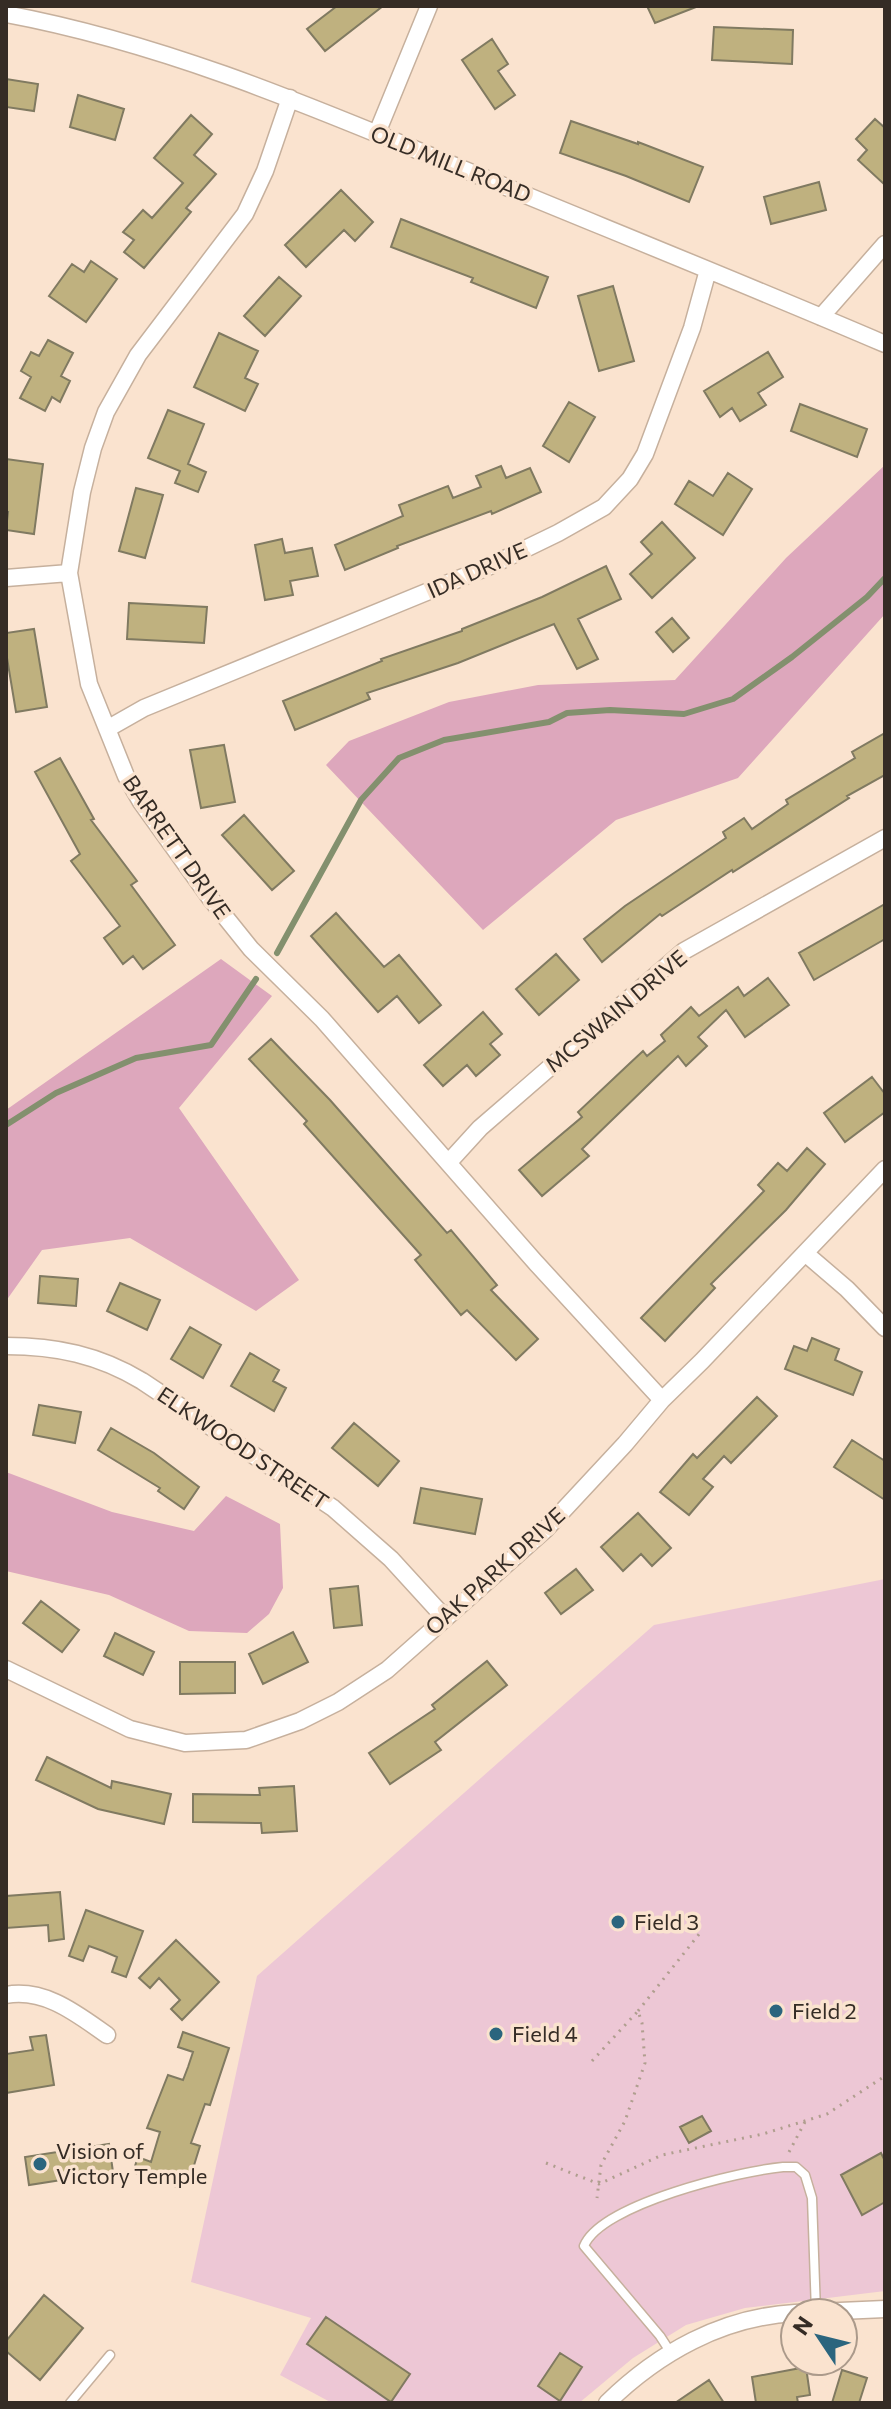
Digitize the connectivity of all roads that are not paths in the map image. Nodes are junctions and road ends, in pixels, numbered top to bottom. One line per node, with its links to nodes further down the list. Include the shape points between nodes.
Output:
1 (429, 6): 4 (street)
2 (6, 14): 3 (street, OLD MILL ROAD, via 180,57)
3 (290, 98): 4 (street, OLD MILL ROAD); 9 (street, BARRETT DRIVE, via 245,214 138,355 106,412 82,492)
4 (377, 133): 6 (street, OLD MILL ROAD)
5 (885, 244): 7 (street)
6 (708, 270): 7 (street, OLD MILL ROAD); 11 (street, IDA DRIVE, via 645,454 604,507 490,566 144,708)
7 (821, 317): 8 (street, OLD MILL ROAD)
8 (885, 344)
9 (69, 573): 10 (street); 11 (street, BARRETT DRIVE, via 89,684)
10 (6, 578)
11 (107, 729): 13 (street, BARRETT DRIVE, via 141,802 210,898)
12 (885, 838): 13 (street, MCSWAIN DRIVE, via 684,951 480,1128)
13 (449, 1162): 18 (street, BARRETT DRIVE)
14 (885, 1169): 15 (street, OAK PARK DRIVE)
15 (805, 1253): 16 (street); 18 (street, OAK PARK DRIVE)
16 (885, 1328)
17 (6, 1346): 19 (street, ELKWOOD STREET, via 82,1354 123,1369 333,1508 391,1559)
18 (662, 1400): 19 (street, OAK PARK DRIVE, via 545,1530)
19 (444, 1617): 20 (street, OAK PARK DRIVE, via 364,1687 300,1721 229,1743 185,1743 130,1729)
20 (6, 1669)
21 (6, 1995): 22 (street, via 34,1995 61,2004)
22 (107, 2035)
23 (815, 2297): 27 (lane, via 812,2198 805,2175 796,2167 704,2182 622,2213 598,2227 584,2246)
24 (885, 2309): 25 (street)
25 (859, 2310)
26 (779, 2315): 27 (street, via 713,2331)
27 (671, 2353): 30 (street)
28 (110, 2355): 29 (lane)
29 (70, 2403)
30 (607, 2403)

